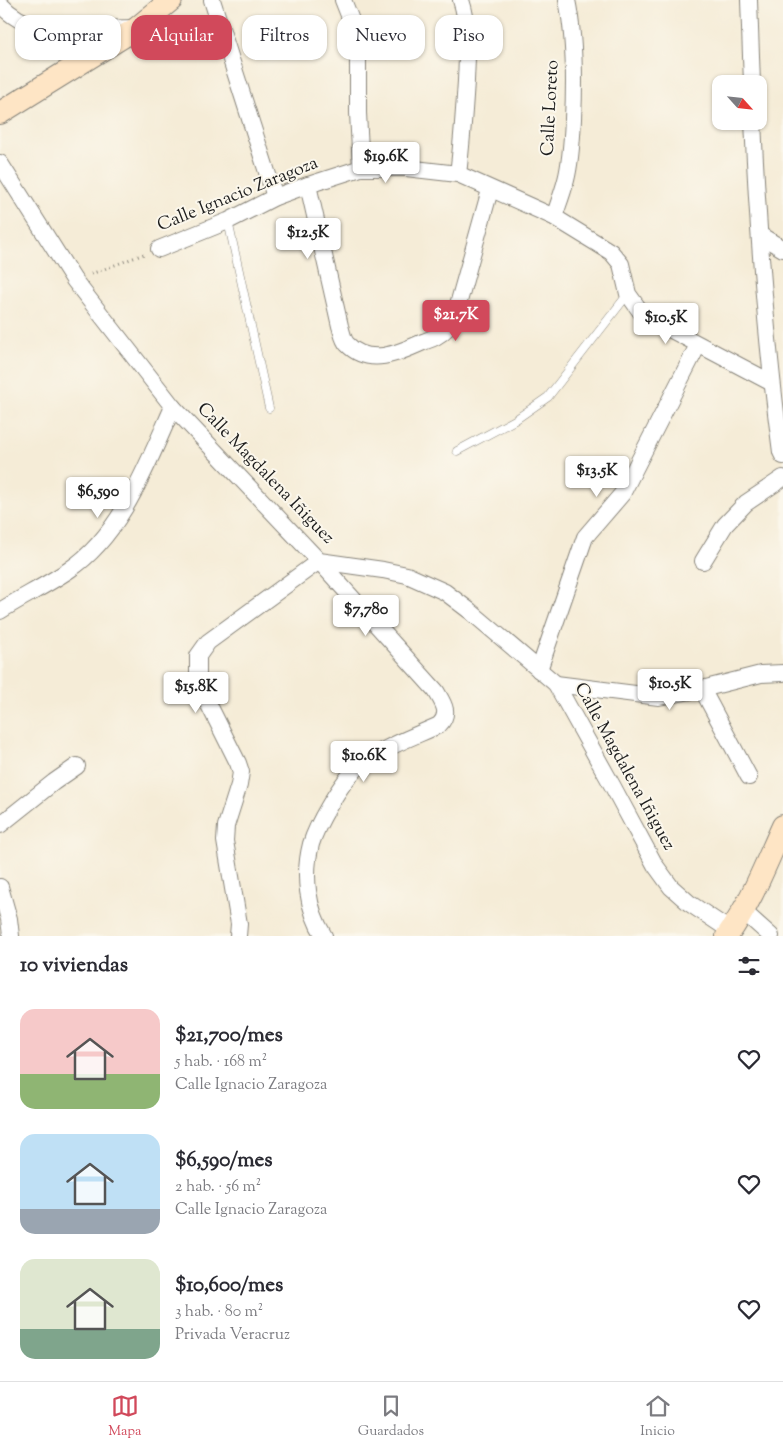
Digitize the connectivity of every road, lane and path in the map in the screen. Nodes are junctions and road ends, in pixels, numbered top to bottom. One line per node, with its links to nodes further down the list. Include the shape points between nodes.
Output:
1 (171, 0): 8 (street)
2 (212, 0): 19 (street)
3 (343, 0): 15 (street, via 358,38)
4 (461, 0): 16 (street, via 468,40)
5 (567, 0): 20 (street, Calle Loreto, via 575,90 566,180)
6 (749, 0): 11 (street)
7 (0, 4): 9 (street, via 21,21 34,26 58,30)
8 (153, 15)
9 (131, 28)
10 (131, 32): 12 (street)
11 (752, 75)
12 (0, 113)
13 (754, 130): 22 (street)
14 (0, 163): 25 (street, Calle Magdalena Iñiguez)
15 (361, 168): 16 (street, Calle Ignacio Zaragoza, via 406,168); 17 (street, Calle Ignacio Zaragoza)
16 (458, 174): 18 (street, Calle Ignacio Zaragoza)
17 (308, 185): 18 (street, via 346,343 361,354 373,356 393,355 446,330 456,312); 19 (street, Calle Ignacio Zaragoza)
18 (490, 190): 20 (street, Calle Ignacio Zaragoza)
19 (275, 197): 21 (street, Calle Ignacio Zaragoza)
20 (554, 217): 26 (street, Calle Ignacio Zaragoza, via 611,252 621,264)
21 (228, 220): 23 (street, Calle Ignacio Zaragoza); 30 (lane)
22 (760, 235): 24 (street); 28 (street)
23 (159, 249): 25 (path, Calle Ignacio Zaragoza)
24 (783, 249)
25 (74, 280): 29 (street, Calle Magdalena Iñiguez)
26 (628, 294): 27 (street, via 643,315); 31 (lane, via 548,397 515,420)
27 (698, 345): 28 (street); 37 (street, via 622,494 585,537)
28 (776, 396): 32 (street)
29 (173, 407): 34 (street, Calle Magdalena Iñiguez); 36 (street, via 141,477 109,532 70,570)
30 (269, 408)
31 (457, 451)
32 (783, 456)
33 (783, 478): 35 (street, via 746,503 725,525)
34 (319, 561): 37 (street, Calle Magdalena Iñiguez, via 407,575 445,592); 49 (street, via 208,642 198,656 198,677 241,772 225,841 239,924); 50 (street, via 436,691 446,711 439,725 378,753 355,770 335,795 319,824 311,844 307,874 310,899)
35 (703, 561)
36 (0, 611)
37 (539, 670): 39 (street, Calle Magdalena Iñiguez)
38 (783, 673): 40 (street, via 761,674)
39 (556, 684): 40 (street, via 659,697); 47 (street, Calle Magdalena Iñiguez, via 655,865 677,893)
40 (702, 689): 42 (street)
41 (77, 766): 43 (street)
42 (749, 777)
43 (0, 824)
44 (783, 826): 46 (street)
45 (0, 887): 48 (street)
46 (743, 911): 47 (street); 51 (street)
47 (729, 933)
48 (11, 936)
49 (238, 936)
50 (324, 936)
51 (771, 936)

